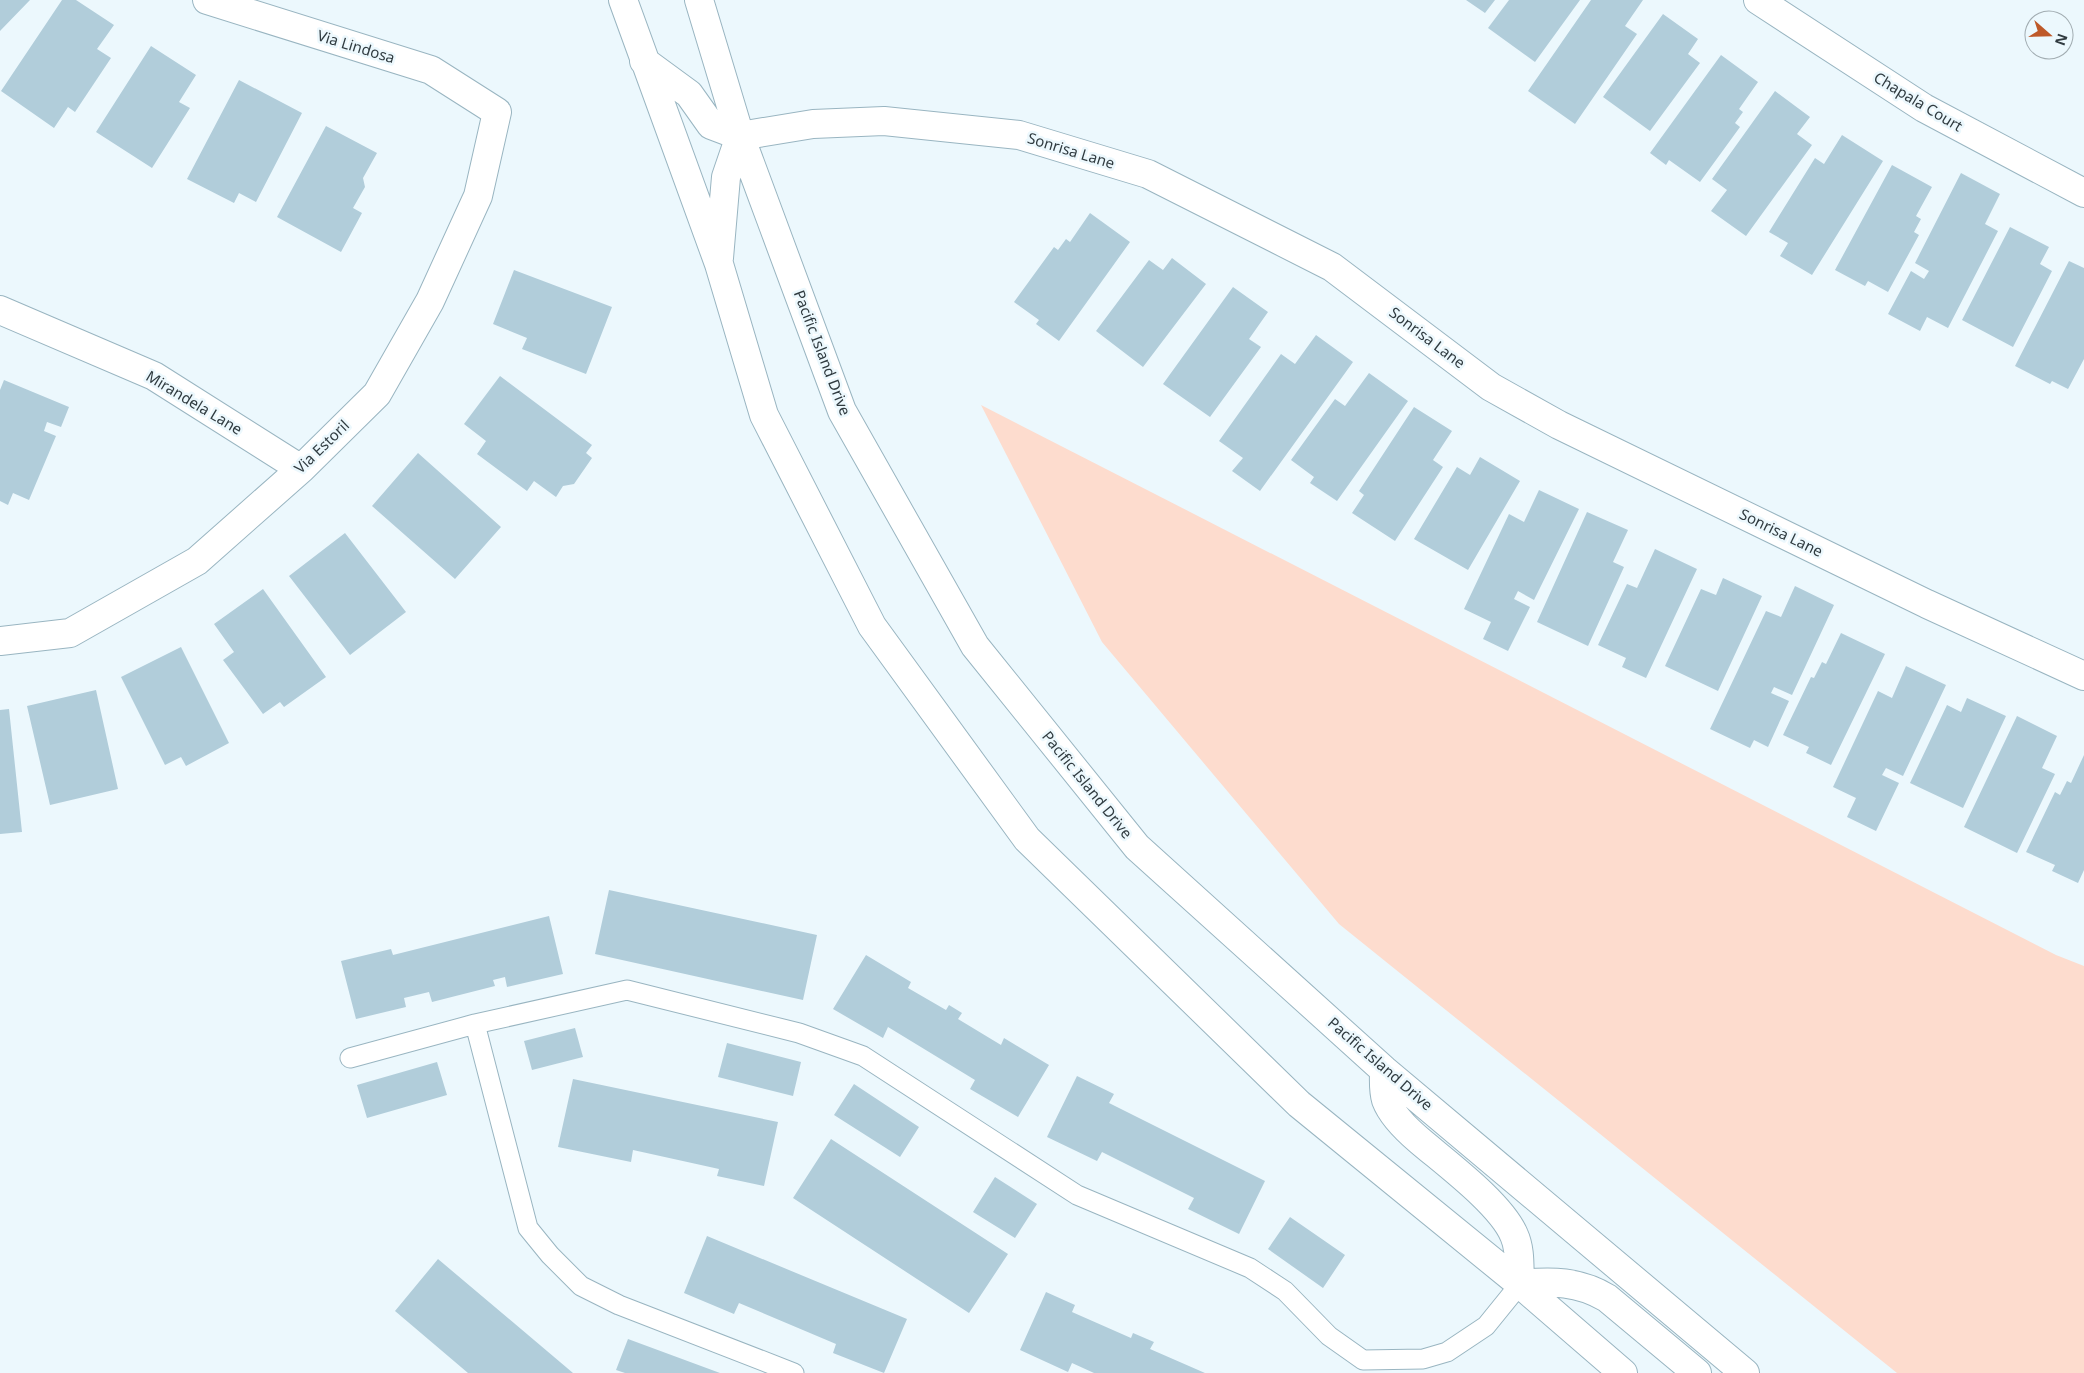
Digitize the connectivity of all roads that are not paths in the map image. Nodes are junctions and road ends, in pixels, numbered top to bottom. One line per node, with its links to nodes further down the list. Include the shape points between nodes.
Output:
1 (207, 0): 6 (main road, Via Lindosa, via 431,70)
2 (623, 0): 5 (main road)
3 (699, 0): 7 (main road, Pacific Island Drive)
4 (1758, 0): 8 (main road, Chapala Court, via 1924,108)
5 (644, 61): 7 (main road, via 689,94 711,125); 9 (main road)
6 (497, 112): 11 (main road, Via Estoril, via 478,196 430,301 377,394)
7 (740, 136): 9 (main road, via 726,177); 13 (main road, Sonrisa Lane, via 813,124 884,121 1019,135 1148,174 1332,267 1492,387 1559,424 1928,604); 16 (main road, Pacific Island Drive, via 842,410 975,646 1136,847)
8 (2084, 193)
9 (719, 264): 17 (main road, via 764,415 872,626 1028,839 1299,1104)
10 (0, 310): 11 (main road, Mirandela Lane, via 154,376)
11 (301, 469): 12 (main road, Via Estoril, via 198,561 70,633)
12 (0, 641)
13 (2084, 676)
14 (475, 1024): 15 (lane); 17 (lane, via 627,990 799,1033 863,1056 1077,1195 1250,1268 1285,1291 1329,1336 1363,1360 1423,1359 1447,1352 1486,1326); 18 (lane, via 528,1228 550,1255 581,1286 619,1306)
15 (350, 1058)
16 (1384, 1070): 17 (main road, via 1386,1101 1395,1115 1506,1220 1519,1249); 21 (main road, Pacific Island Drive)
17 (1520, 1284): 19 (main road); 20 (main road, via 1560,1282 1595,1291)
18 (794, 1373)
19 (1623, 1373)
20 (1697, 1373)
21 (1745, 1373)

